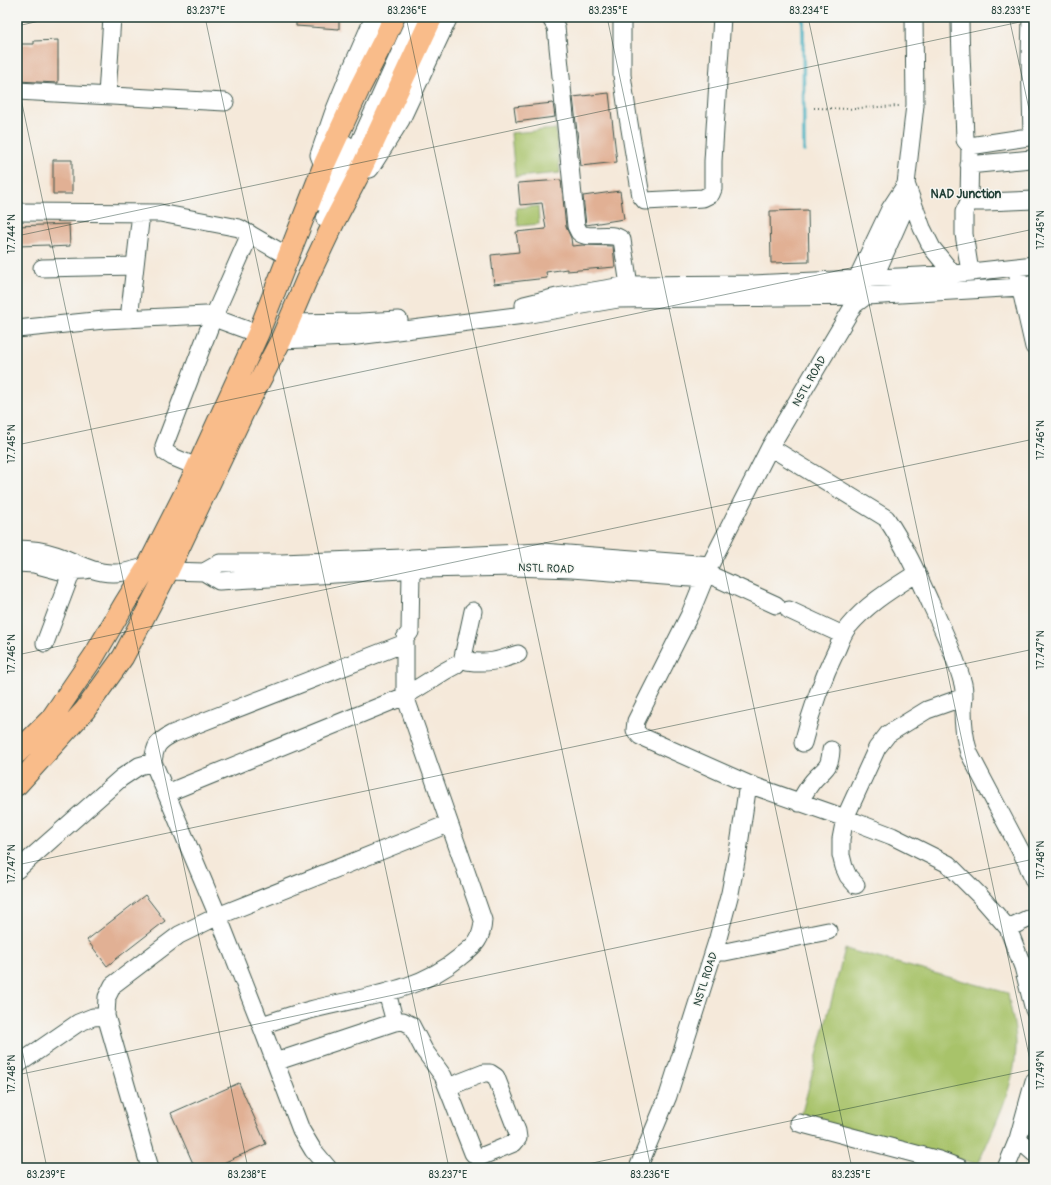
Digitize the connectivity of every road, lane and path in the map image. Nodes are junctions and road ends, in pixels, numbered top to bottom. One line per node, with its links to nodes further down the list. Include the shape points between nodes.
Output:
1 (112, 17): 15 (street)
2 (374, 17): 21 (street, via 330,121 319,155)
3 (394, 17): 21 (main road)
4 (407, 17): 30 (street, via 298,248)
5 (416, 17): 39 (street, via 310,253)
6 (432, 17): 23 (main road)
7 (449, 17): 23 (street, via 401,120 370,169)
8 (550, 17): 40 (street, via 556,27 576,226 584,235 613,236 622,240)
9 (622, 17): 10 (street, via 622,75 641,196 645,201 703,198 711,194)
10 (722, 17)
11 (914, 17): 17 (street)
12 (960, 17): 19 (street, via 965,140)
13 (1031, 17): 19 (street, via 1032,135)
14 (17, 91): 15 (street)
15 (107, 95): 16 (street)
16 (224, 102)
17 (915, 105): 18 (path, via 856,109); 24 (street)
18 (814, 108)
19 (970, 146): 22 (street)
20 (1031, 159): 22 (street)
21 (324, 165): 30 (main road)
22 (969, 165): 26 (street)
23 (357, 178): 39 (main road)
24 (906, 184): 36 (street, via 932,248); 37 (street, NSTL ROAD, via 890,209); 38 (street, via 904,210)
25 (1034, 200): 26 (street)
26 (969, 202): 35 (street, via 964,212 964,234)
27 (17, 212): 28 (street)
28 (141, 212): 29 (street, via 239,228); 32 (street)
29 (250, 234): 30 (street); 44 (street)
30 (286, 265): 47 (main road)
31 (1034, 265): 33 (street)
32 (135, 266): 34 (street); 43 (street)
33 (1015, 267): 35 (street); 41 (street)
34 (42, 268)
35 (970, 272): 36 (street)
36 (953, 274): 38 (street)
37 (856, 278): 38 (street); 40 (street, via 753,284); 42 (street, NSTL ROAD)
38 (875, 278): 42 (street)
39 (306, 281): 46 (main road)
40 (629, 285): 46 (street, via 526,305 439,317 360,322)
41 (1027, 286): 42 (street); 48 (street)
42 (856, 299): 46 (street, via 618,299 524,315 349,337); 49 (street, NSTL ROAD)
43 (129, 318): 44 (street, via 206,315); 45 (street)
44 (213, 318): 47 (street); 50 (street, via 164,446 165,452)
45 (17, 329)
46 (285, 332): 57 (main road, via 243,413)
47 (258, 334): 50 (main road)
48 (1033, 340)
49 (770, 447): 58 (street, via 886,518); 59 (street, NSTL ROAD)
50 (197, 467): 53 (main road)
51 (17, 549): 55 (street, via 33,549 55,554)
52 (17, 563): 56 (street)
53 (148, 566): 55 (street, via 112,573); 70 (main road, via 94,656 51,719)
54 (407, 566): 57 (street, NSTL ROAD, via 219,581 204,572); 59 (street, NSTL ROAD); 62 (street, via 410,632)
55 (95, 570): 56 (street)
56 (72, 571): 63 (street)
57 (168, 571): 73 (main road, via 123,657 85,710)
58 (917, 572): 61 (street, via 861,612); 67 (street, via 944,633 963,684)
59 (707, 573): 61 (street); 72 (street, NSTL ROAD, via 690,614 636,721 635,730 640,736)
60 (473, 611): 65 (street)
61 (843, 635): 68 (street, via 809,717)
62 (405, 640): 66 (street); 71 (street, via 172,734 157,745)
63 (45, 643)
64 (518, 654): 65 (street, via 492,663)
65 (462, 661): 66 (street)
66 (405, 696): 74 (street); 77 (street)
67 (964, 697): 76 (street, via 927,710 888,734 877,748); 79 (street, via 963,726 969,753)
68 (803, 743)
69 (831, 750): 75 (street, via 827,768 813,780)
70 (17, 753)
71 (153, 762): 74 (street); 78 (street, via 139,766 121,778)
72 (748, 784): 75 (street, NSTL ROAD); 85 (street, NSTL ROAD, via 731,886)
73 (17, 785)
74 (167, 793): 81 (street)
75 (799, 803): 76 (street, NSTL ROAD)
76 (845, 818): 80 (street, via 841,855 848,876); 83 (street, NSTL ROAD, via 892,836 948,864)
77 (448, 824): 81 (street); 86 (street, via 483,920 483,930 476,943 442,971 417,983)
78 (17, 870)
79 (1034, 881)
80 (856, 885)
81 (218, 916): 88 (street, via 179,935 113,985 107,997); 90 (street)
82 (1034, 916): 83 (street)
83 (1008, 928): 87 (street, NSTL ROAD, via 1023,967)
84 (828, 931): 85 (street)
85 (714, 952): 101 (street, NSTL ROAD, via 668,1096)
86 (387, 992): 89 (street); 90 (street, via 309,1010)
87 (1034, 1010)
88 (106, 1016): 92 (street, via 93,1017 78,1023); 99 (street)
89 (396, 1022): 91 (street); 94 (street, via 403,1021 411,1025)
90 (261, 1025): 91 (street)
91 (275, 1062): 100 (street, via 301,1130)
92 (17, 1065)
93 (1034, 1081): 95 (street)
94 (448, 1087): 94 (street, via 476,1156 480,1157 514,1143 518,1138 496,1077 490,1072)
95 (1029, 1116): 97 (street)
96 (799, 1123): 102 (street, via 939,1160)
97 (1018, 1139): 98 (street); 103 (street)
98 (1034, 1153)
99 (150, 1168)
100 (328, 1168)
101 (638, 1168)
102 (960, 1168)
103 (1006, 1168)

